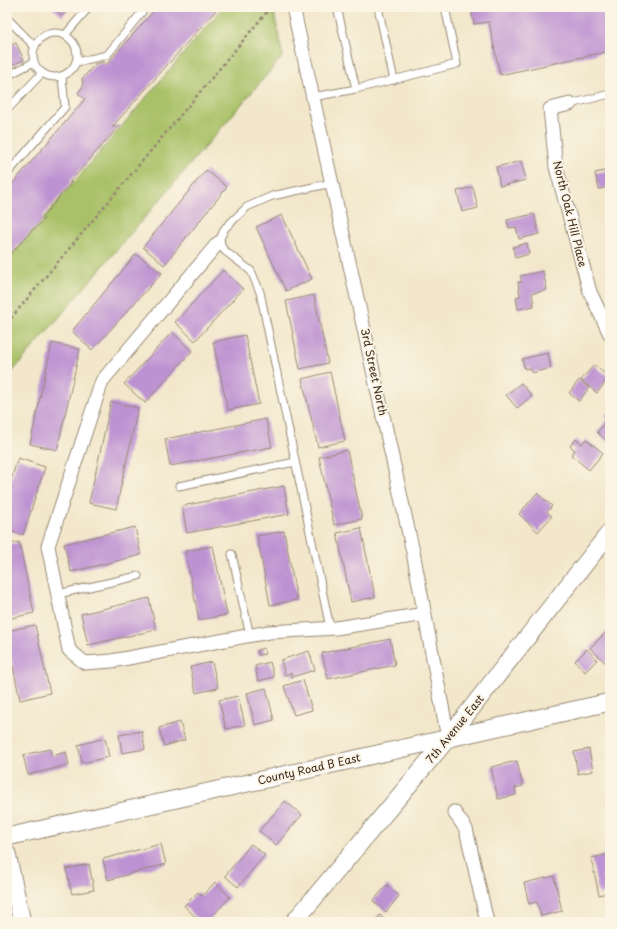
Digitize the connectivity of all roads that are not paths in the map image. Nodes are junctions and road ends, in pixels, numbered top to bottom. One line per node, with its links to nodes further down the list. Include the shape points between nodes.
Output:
1 (89, 7): 8 (lane)
2 (146, 7): 11 (lane, via 107,55)
3 (293, 7): 18 (street, 3rd Street North)
4 (337, 7): 16 (lane)
5 (378, 7): 15 (lane)
6 (445, 7): 15 (lane, via 457,64)
7 (7, 18): 9 (lane)
8 (65, 35): 9 (lane, via 50,34 37,42); 11 (lane, via 76,46)
9 (35, 47): 10 (lane)
10 (34, 62): 12 (lane); 13 (lane)
11 (77, 62): 14 (lane, via 68,74)
12 (42, 73): 14 (lane, via 55,78); 20 (lane)
13 (7, 76)
14 (62, 77): 21 (lane, via 65,107)
15 (394, 80): 16 (lane)
16 (356, 89): 18 (lane)
17 (610, 94): 19 (lane)
18 (313, 97): 22 (street, 3rd Street North)
19 (570, 104): 24 (street, North Oak Hill Place, via 550,109 556,168 590,292)
20 (7, 110)
21 (7, 174)
22 (332, 183): 23 (lane, via 272,196 247,207 225,228); 31 (street, 3rd Street North)
23 (218, 243): 25 (lane, via 251,271 260,292); 30 (street, via 102,381 48,546)
24 (610, 334)
25 (295, 462): 26 (lane); 32 (lane)
26 (179, 486)
27 (610, 532): 35 (street, 7th Avenue East)
28 (232, 554): 33 (lane)
29 (138, 576): 30 (lane)
30 (58, 594): 33 (street, via 69,650 84,663 112,661)
31 (425, 614): 32 (street); 35 (street, 3rd Street North)
32 (330, 628): 33 (street, via 269,632)
33 (250, 636)
34 (610, 702): 35 (street, County Road B East)
35 (448, 738): 37 (street, County Road B East); 40 (street, 7th Avenue East)
36 (454, 812): 41 (street, via 466,829)
37 (7, 837)
38 (7, 854): 39 (street)
39 (22, 922)
40 (294, 922)
41 (487, 922)

